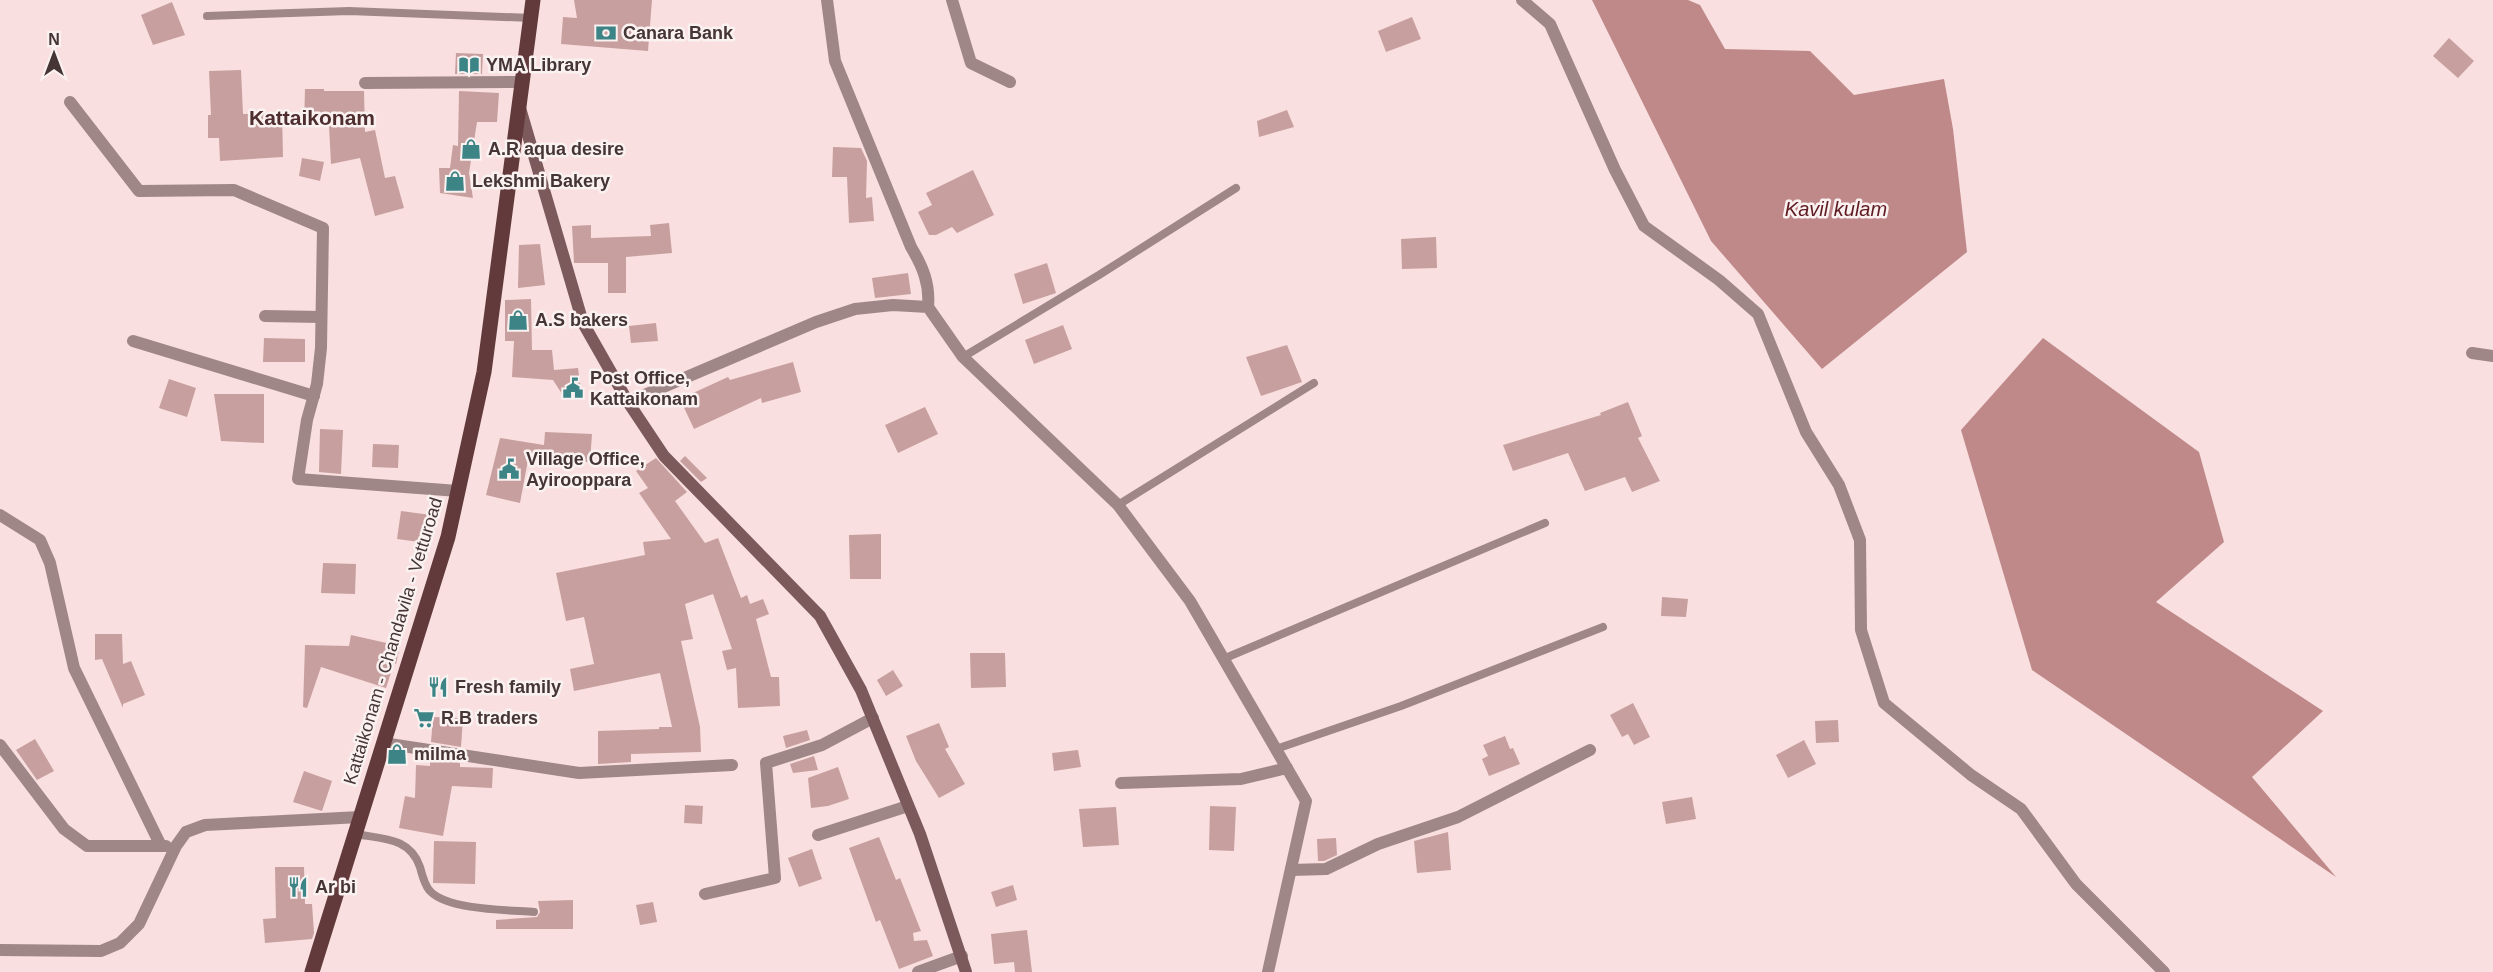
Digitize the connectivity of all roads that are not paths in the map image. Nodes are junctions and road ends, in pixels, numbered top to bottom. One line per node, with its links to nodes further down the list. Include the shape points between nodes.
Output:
1 (533, 0): 6 (main road, Kattaikonam - Chandavila - Vetturoad)
2 (827, 0): 13 (street, via 835,61 911,247 925,271)
3 (952, 0): 8 (street, via 971,63)
4 (1522, 0): 52 (street, via 1550,24 1644,226 1719,280 1758,314 1806,432 1839,485 1860,540 1860,630 1884,703 1971,775 2021,809 2076,884)
5 (207, 16): 6 (lane, via 349,11)
6 (531, 18): 7 (main road, Kattaikonam - Chandavila - Vetturoad)
7 (522, 82): 9 (street); 10 (main road, Kattaikonam - Chandavila - Vetturoad)
8 (1010, 82)
9 (365, 83)
10 (518, 101): 22 (main road, via 583,323); 23 (main road, Kattaikonam - Chandavila - Vetturoad, via 484,372)
11 (70, 102): 15 (street, via 139,192 234,190 323,228)
12 (1236, 188): 19 (lane)
13 (928, 307): 19 (street); 22 (street, via 855,309)
14 (266, 316): 15 (street)
15 (321, 317): 21 (street)
16 (133, 341): 21 (street)
17 (2472, 353): 18 (street)
18 (2493, 356)
19 (963, 357): 24 (street)
20 (1314, 383): 24 (lane)
21 (314, 396): 23 (street, via 298,479)
22 (628, 402): 29 (main road, via 664,456 820,616)
23 (458, 491): 30 (main road, Kattaikonam - Chandavila - Vetturoad, via 448,537)
24 (1118, 505): 28 (street, via 1190,601)
25 (0, 515): 41 (street, via 40,540 50,563 74,668)
26 (1545, 523): 28 (lane)
27 (1603, 627): 32 (lane, via 1401,706)
28 (1223, 658): 32 (street)
29 (873, 718): 37 (main road); 44 (street, via 822,745 766,763 775,878)
30 (384, 742): 34 (street, via 579,773); 38 (main road, Kattaikonam - Chandavila - Vetturoad)
31 (0, 745): 41 (street, via 64,829 87,846)
32 (1276, 749): 35 (street)
33 (1590, 750): 43 (street, via 1458,817 1377,844 1326,869)
34 (732, 765)
35 (1287, 768): 36 (street, via 1241,779); 43 (street, via 1306,801)
36 (1122, 783)
37 (908, 806): 40 (street); 47 (main road)
38 (360, 817): 39 (main road, Kattaikonam - Chandavila - Vetturoad); 42 (street, via 205,825 186,832)
39 (355, 834): 45 (lane, via 398,842 416,854 429,892 444,900 484,909); 48 (main road, Kattaikonam - Chandavila - Vetturoad)
40 (818, 835)
41 (160, 846): 42 (street)
42 (176, 846): 46 (street, via 139,924 120,942 101,951)
43 (1291, 870): 51 (street)
44 (705, 894)
45 (534, 912)
46 (0, 950)
47 (962, 956): 49 (street); 50 (main road)
48 (312, 972)
49 (918, 972)
50 (966, 972)
51 (1268, 972)
52 (2164, 972)

